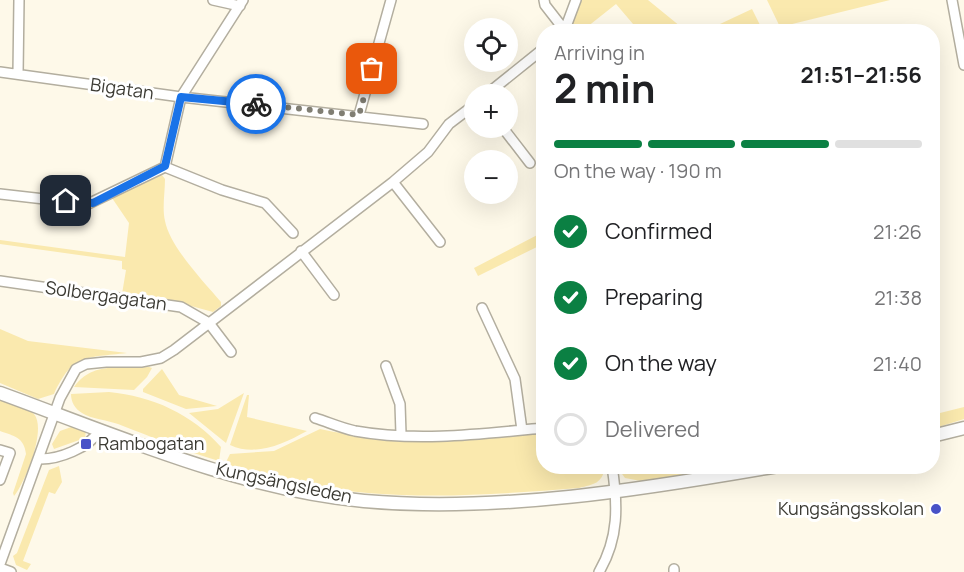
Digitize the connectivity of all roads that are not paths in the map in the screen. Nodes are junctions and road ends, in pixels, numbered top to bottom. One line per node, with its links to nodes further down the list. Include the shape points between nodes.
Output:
1 (19, 0): 13 (street)
2 (213, 0): 7 (street)
3 (391, 0): 17 (street)
4 (544, 0): 8 (street)
5 (576, 0): 9 (street)
6 (952, 0): 11 (street)
7 (241, 3): 15 (street)
8 (560, 24)
9 (567, 24)
10 (536, 55): 14 (street)
11 (964, 65)
12 (0, 72): 13 (street, Bigatan)
13 (18, 74): 15 (street, Bigatan)
14 (499, 84)
15 (181, 97): 17 (street, Bigatan); 21 (street)
16 (464, 113): 22 (street, via 449,124 428,152)
17 (359, 115): 18 (street, Bigatan)
18 (423, 124)
19 (511, 138): 20 (street)
20 (530, 163)
21 (165, 166): 23 (street, via 93,203); 24 (street, via 265,203)
22 (393, 182): 25 (street); 26 (street)
23 (0, 194)
24 (293, 233)
25 (440, 242)
26 (301, 251): 28 (street); 30 (street)
27 (0, 281): 30 (street, Solbergagatan, via 181,307)
28 (334, 295)
29 (482, 308): 39 (street, via 514,379)
30 (209, 323): 31 (street, Solbergagatan); 34 (street, via 161,358 86,364 76,369)
31 (231, 352)
32 (386, 366): 40 (street, via 400,404)
33 (0, 393): 34 (main road, Kungsängsleden)
34 (55, 413): 38 (main road, Kungsängsleden); 43 (street)
35 (315, 418): 40 (street, via 354,431)
36 (964, 428): 41 (main road)
37 (536, 429): 39 (street)
38 (100, 430): 43 (street, via 86,444 51,459); 47 (main road, Kungsängsleden, via 242,477 364,501 497,501)
39 (522, 430): 40 (street, via 462,435)
40 (401, 434)
41 (940, 434)
42 (0, 450): 46 (street, via 10,453)
43 (38, 459): 48 (street)
44 (613, 474): 47 (street)
45 (724, 474): 47 (main road, Kungsängsleden)
46 (0, 480)
47 (616, 490): 50 (street, via 614,539)
48 (0, 566): 49 (street)
49 (11, 572)
50 (599, 572)

